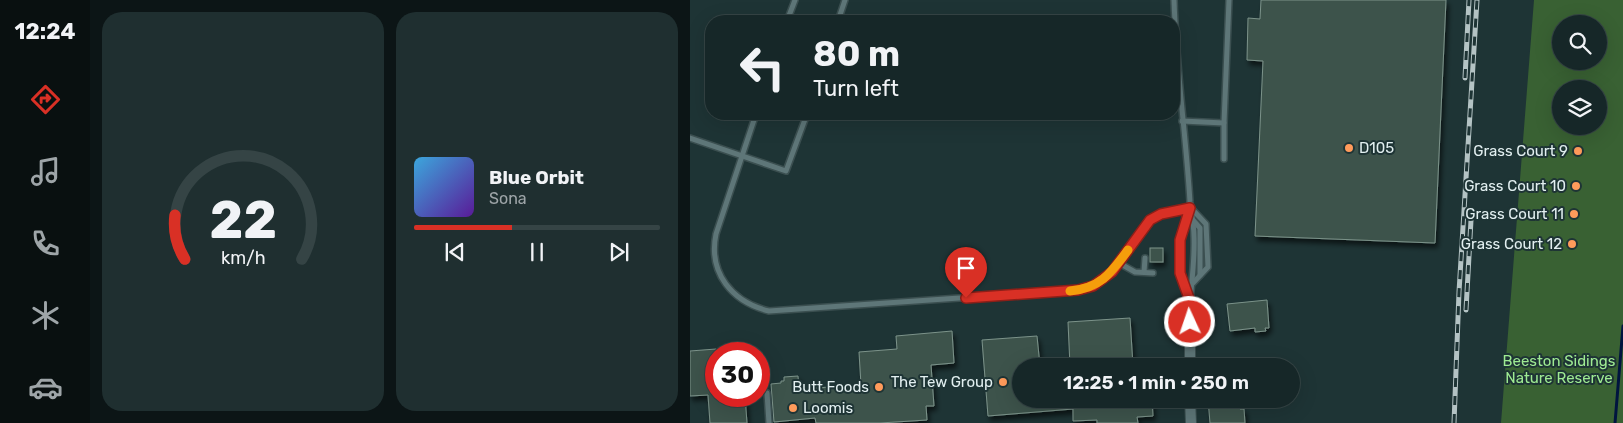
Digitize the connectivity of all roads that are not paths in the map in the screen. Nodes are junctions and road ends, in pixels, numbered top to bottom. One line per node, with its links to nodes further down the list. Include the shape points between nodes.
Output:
1 (795, 0): 5 (lane)
2 (845, 0): 6 (lane)
3 (1174, 0): 7 (lane)
4 (1228, 0): 12 (lane)
5 (789, 15)
6 (840, 15)
7 (1175, 15)
8 (1180, 91): 11 (lane)
9 (754, 120): 14 (lane)
10 (805, 120): 14 (lane, via 786,171)
11 (1182, 121): 12 (lane); 16 (lane)
12 (1224, 123): 15 (lane)
13 (690, 138): 14 (lane)
14 (742, 155): 19 (lane, via 716,234 715,262 729,288 760,308 778,311 1078,290 1093,286)
15 (1224, 159)
16 (1190, 208): 17 (lane); 19 (lane, via 1161,214 1150,220); 22 (lane, via 1206,224 1208,266); 24 (lane, via 1180,240 1180,273)
17 (1192, 219): 22 (lane, via 1200,228); 23 (lane)
18 (1145, 258): 20 (lane)
19 (1119, 263): 20 (lane, via 1135,272)
20 (1144, 272): 21 (lane)
21 (1152, 273)
22 (1200, 275): 23 (lane)
23 (1192, 284): 24 (lane)
24 (1190, 301): 25 (street)
25 (1190, 358)
26 (768, 407): 28 (lane)
27 (1190, 408): 29 (street)
28 (769, 423)
29 (1191, 423)

